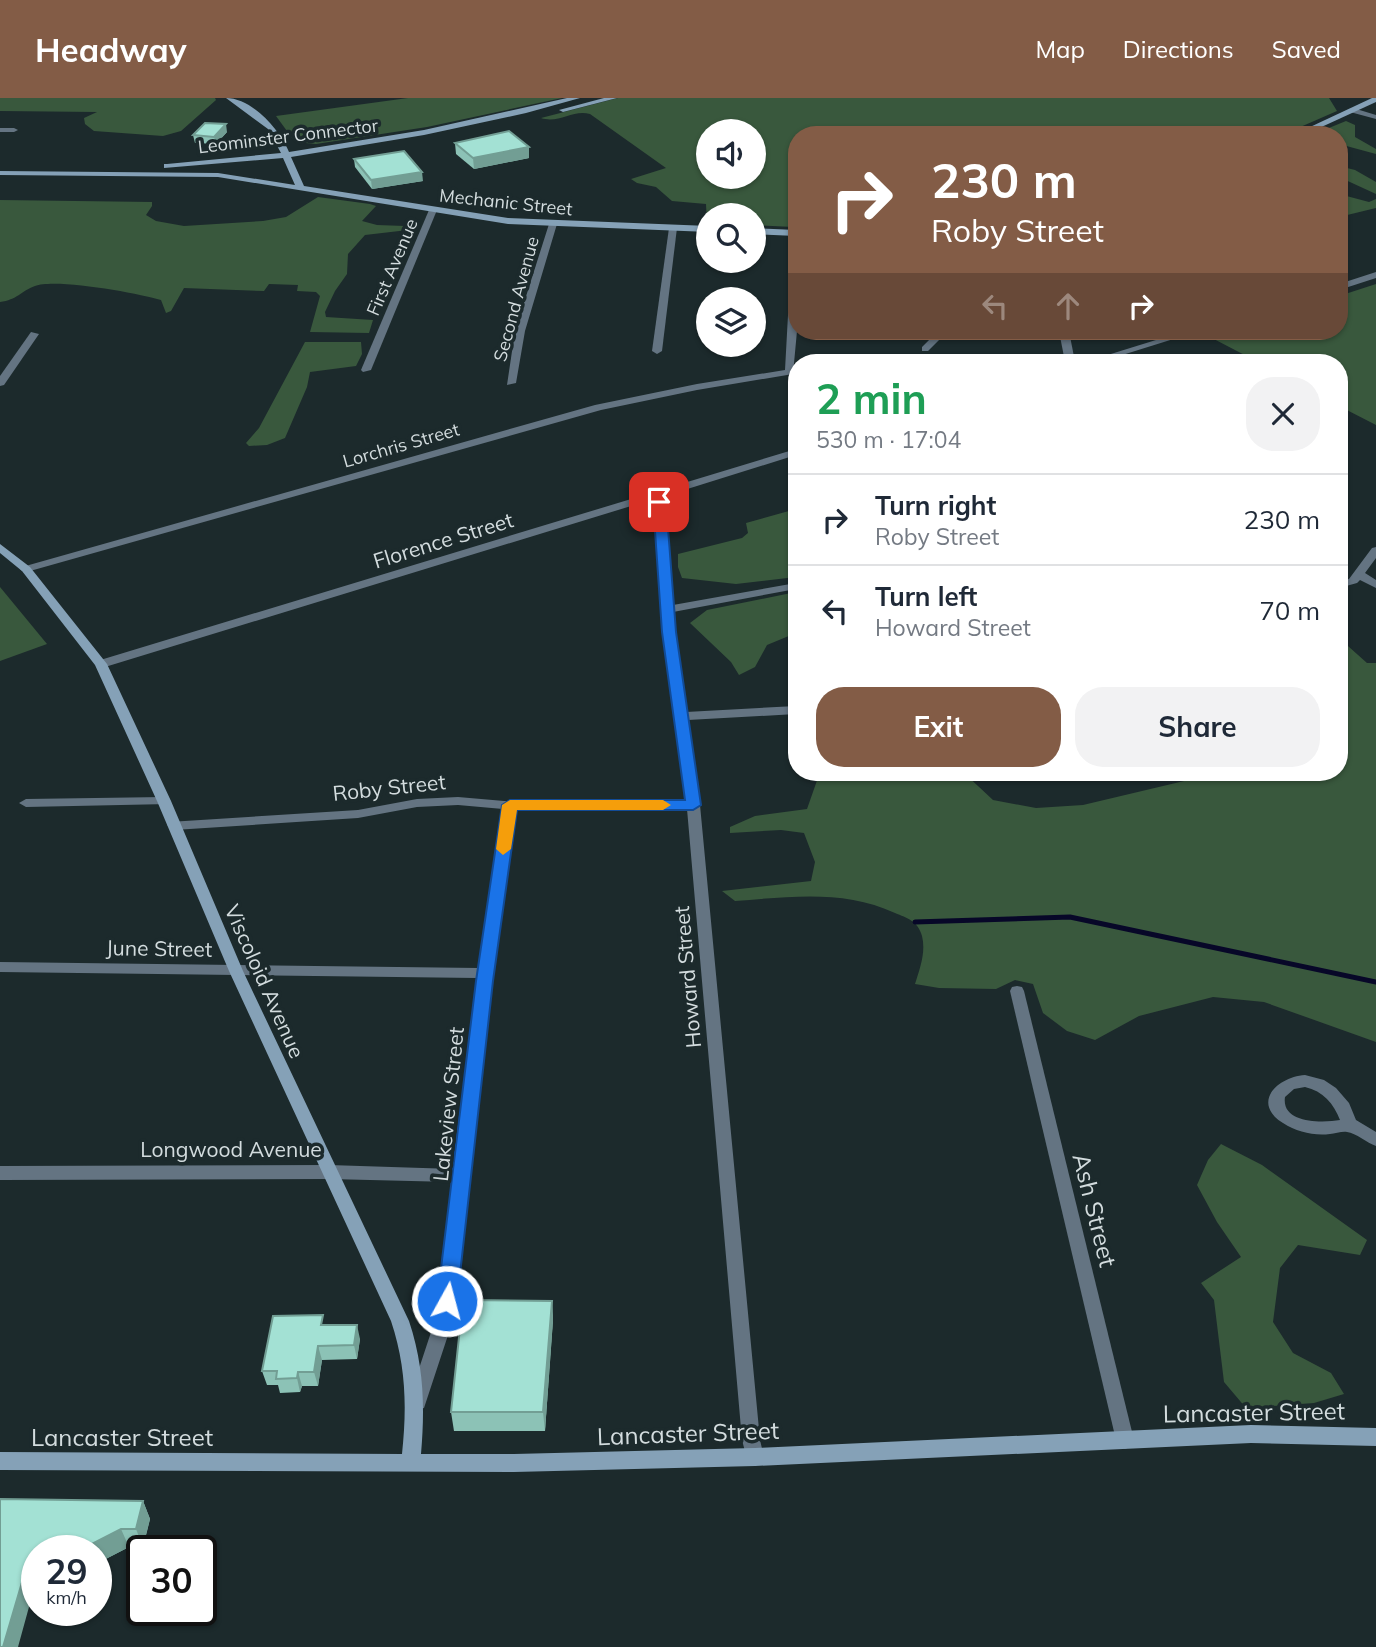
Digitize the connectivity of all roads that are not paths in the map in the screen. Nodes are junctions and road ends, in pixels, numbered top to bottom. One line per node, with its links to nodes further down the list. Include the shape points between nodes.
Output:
1 (230, 98): 10 (main road, via 267,123)
2 (576, 98): 10 (main road, Leominster Connector)
3 (613, 98): 10 (main road, Leominster Connector, via 461,135 368,152)
4 (1376, 99): 5 (main road)
5 (1353, 110): 6 (street); 7 (main road)
6 (1376, 117)
7 (1317, 126)
8 (0, 130): 9 (street)
9 (15, 130)
10 (286, 159): 11 (main road, Leominster Connector); 12 (main road, Leominster Connector); 13 (main road)
11 (0, 173): 12 (main road, Mechanic Street)
12 (158, 173): 13 (main road, Mechanic Street, via 231,177)
13 (302, 190): 14 (main road, Mechanic Street)
14 (433, 211): 15 (main road, Mechanic Street); 28 (street, First Avenue)
15 (553, 224): 16 (main road, Mechanic Street); 31 (street, Second Avenue, via 520,331)
16 (673, 228): 17 (main road, Mechanic Street); 26 (street)
17 (696, 229)
18 (766, 232): 19 (main road)
19 (788, 233)
20 (1376, 275): 21 (street)
21 (1348, 284)
22 (34, 334): 30 (street)
23 (934, 340): 25 (street)
24 (1164, 340): 27 (street)
25 (925, 349)
26 (657, 351)
27 (1117, 354)
28 (366, 370)
29 (788, 372): 36 (street, Lorchris Street, via 573,414)
30 (0, 383)
31 (511, 383)
32 (788, 454): 33 (street, Florence Street)
33 (659, 494): 41 (street, Howard Street); 42 (street, Florence Street)
34 (0, 547): 36 (main road, Viscoloid Avenue)
35 (1376, 550): 37 (street)
36 (26, 569): 42 (main road, Viscoloid Avenue)
37 (1359, 574): 38 (street); 39 (street)
38 (1348, 582)
39 (1376, 585)
40 (788, 587): 41 (street)
41 (668, 609): 44 (street, Howard Street)
42 (101, 664): 45 (main road, Viscoloid Avenue)
43 (788, 710): 44 (street)
44 (682, 716): 48 (street, Howard Street)
45 (164, 801): 46 (street); 49 (main road, Viscoloid Avenue)
46 (26, 803)
47 (510, 805): 48 (street, Roby Street); 49 (street, Roby Street, via 417,803 358,814); 52 (street, Lakeview Street)
48 (693, 805): 62 (street, Howard Street)
49 (174, 825): 51 (main road, Viscoloid Avenue)
50 (0, 967): 51 (street, June Street)
51 (236, 971): 52 (street, June Street); 56 (main road, Viscoloid Avenue)
52 (485, 973): 58 (street, Lakeview Street)
53 (1017, 991): 61 (street, Ash Street)
54 (1350, 1125): 55 (street)
55 (1376, 1140)
56 (329, 1172): 57 (street, Longwood Avenue); 58 (street, Longwood Avenue); 59 (main road, Viscoloid Avenue, via 409,1345)
57 (0, 1173)
58 (462, 1176): 59 (street, Lakeview Street, via 445,1317)
59 (416, 1404): 64 (main road, Viscoloid Avenue)
60 (1376, 1437): 61 (main road, Lancaster Street, via 1251,1434)
61 (1125, 1440): 62 (main road, Lancaster Street)
62 (755, 1457): 64 (main road, Lancaster Street)
63 (0, 1461): 64 (main road, Lancaster Street)
64 (410, 1464)

